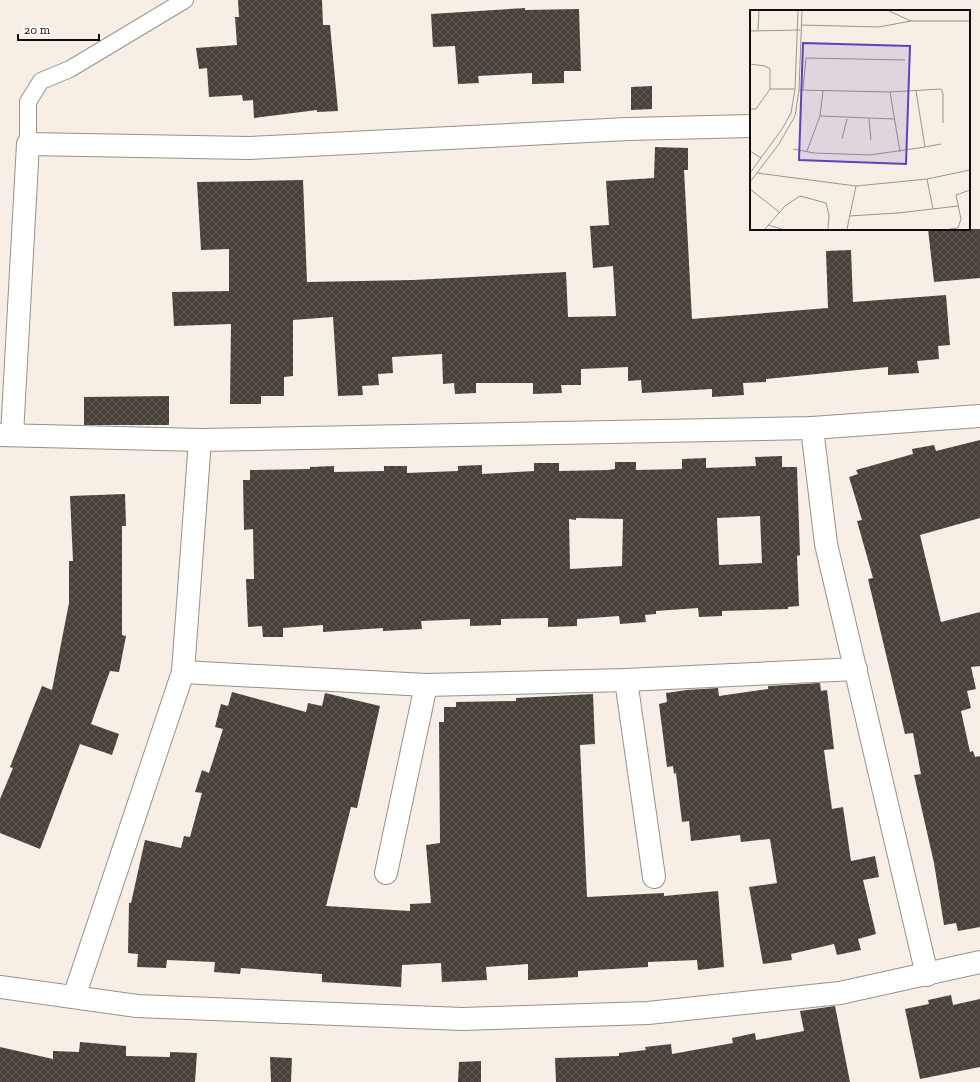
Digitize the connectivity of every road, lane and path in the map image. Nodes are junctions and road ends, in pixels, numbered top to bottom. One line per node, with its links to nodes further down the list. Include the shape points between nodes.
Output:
1 (185, 0): 3 (lane, via 70,69 41,81 28,102)
2 (750, 126): 3 (street, via 249,148)
3 (28, 144): 6 (street)
4 (980, 416): 5 (street)
5 (812, 428): 7 (street); 8 (street, via 826,544)
6 (6, 435): 7 (street)
7 (200, 440): 9 (street)
8 (856, 669): 10 (street); 15 (street)
9 (182, 672): 11 (street); 17 (street)
10 (626, 680): 11 (street); 13 (street)
11 (426, 685): 12 (street)
12 (386, 873)
13 (654, 876)
14 (980, 962): 15 (street)
15 (927, 975): 17 (street, via 840,993 656,1012 462,1020 137,1006)
16 (0, 987): 17 (street)
17 (74, 997)

